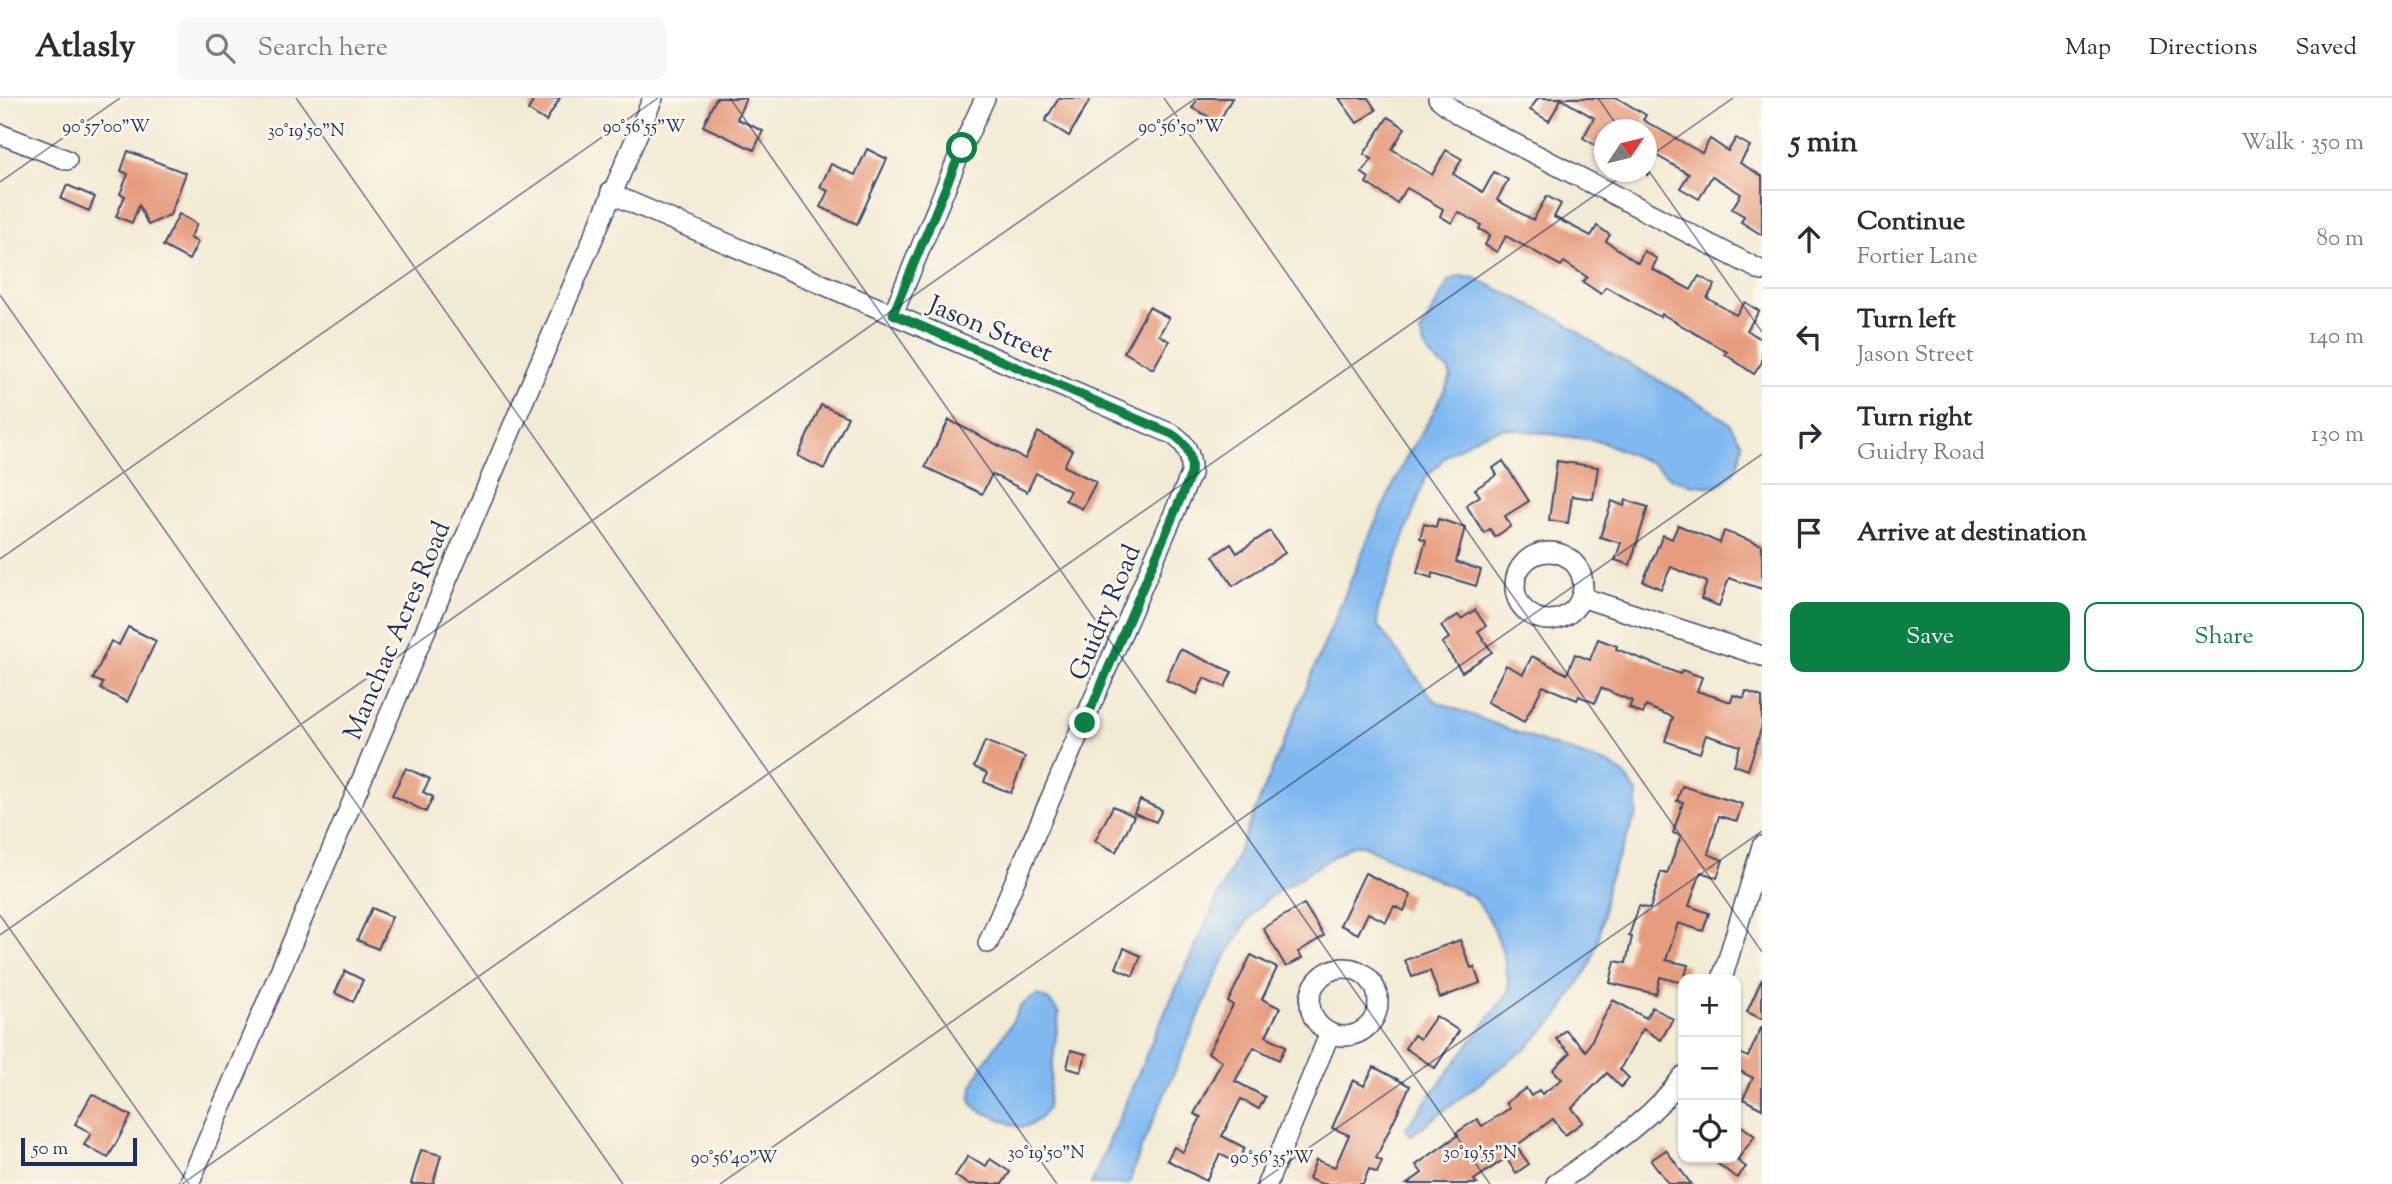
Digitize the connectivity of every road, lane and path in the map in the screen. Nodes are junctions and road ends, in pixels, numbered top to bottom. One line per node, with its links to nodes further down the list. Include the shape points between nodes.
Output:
1 (653, 98): 6 (street, Manchac Acres Road)
2 (985, 98): 8 (street)
3 (1438, 98): 7 (street, via 1460,116)
4 (0, 134): 5 (street)
5 (67, 160)
6 (611, 191): 8 (street, Jason Street); 17 (street, Manchac Acres Road)
7 (1762, 271)
8 (893, 314): 9 (street, Jason Street, via 1172,434)
9 (1190, 454): 13 (street, Guidry Road, via 1191,474)
10 (1581, 597): 11 (street)
11 (1762, 656)
12 (1762, 846): 14 (street)
13 (988, 943)
14 (1724, 974)
15 (1330, 1033): 18 (street)
16 (1678, 1082): 19 (street, via 1633,1129)
17 (189, 1184)
18 (1267, 1184)
19 (1556, 1184)

